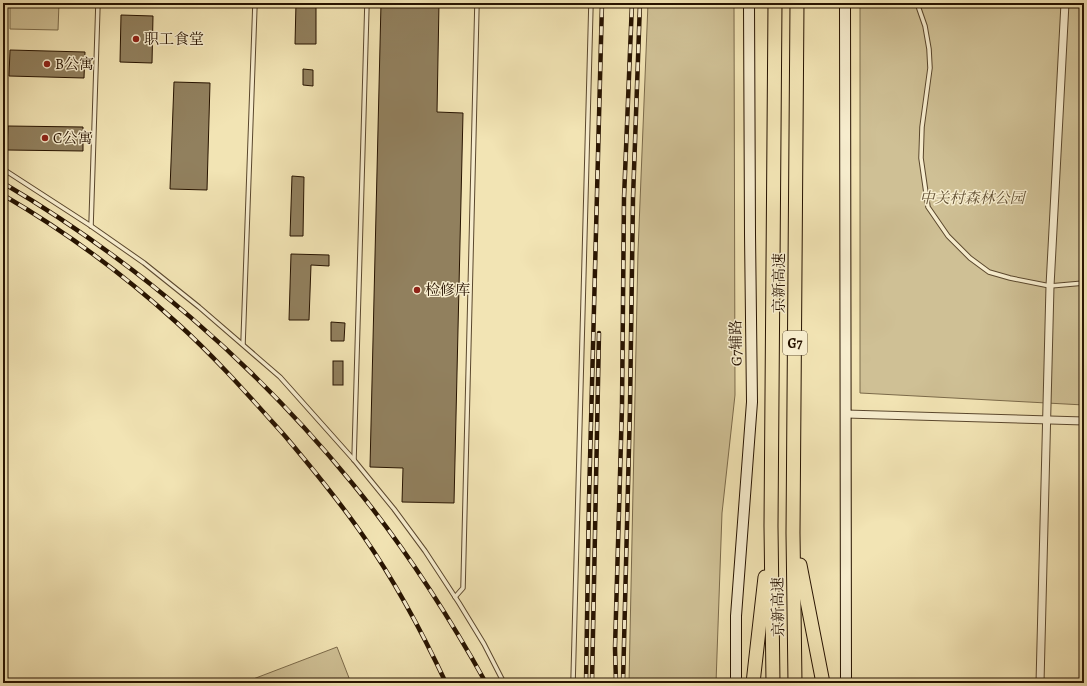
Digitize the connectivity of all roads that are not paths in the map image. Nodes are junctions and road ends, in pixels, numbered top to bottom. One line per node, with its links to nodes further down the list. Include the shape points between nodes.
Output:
1 (98, 3): 13 (lane)
2 (255, 3): 16 (lane)
3 (367, 3): 20 (lane)
4 (477, 3): 23 (lane, via 463,588)
5 (591, 3): 25 (lane)
6 (749, 3): 26 (street, G7辅路, via 752,402 736,616)
7 (775, 3): 21 (highway, 京新高速 / G7)
8 (797, 3): 22 (highway, 京新高速 / G7)
9 (845, 3): 17 (street)
10 (917, 3): 15 (lane, via 930,49 921,158 928,207 948,236 970,258 989,272)
11 (1065, 3): 15 (street)
12 (3, 169): 13 (lane)
13 (91, 226): 16 (lane, via 144,263)
14 (1084, 283): 15 (lane)
15 (1050, 286): 18 (street)
16 (243, 344): 20 (lane, via 280,377)
17 (846, 414): 18 (street); 31 (street)
18 (1047, 420): 19 (street); 32 (street)
19 (1084, 421)
20 (354, 460): 23 (lane, via 394,509)
21 (772, 526): 27 (highway); 28 (highway, 京新高速 / G7)
22 (793, 533): 29 (highway, 京新高速 / G7); 30 (highway)
23 (456, 597): 24 (lane)
24 (504, 683)
25 (573, 683)
26 (736, 683)
27 (752, 683)
28 (773, 683)
29 (795, 683)
30 (823, 683)
31 (846, 683)
32 (1040, 683)

